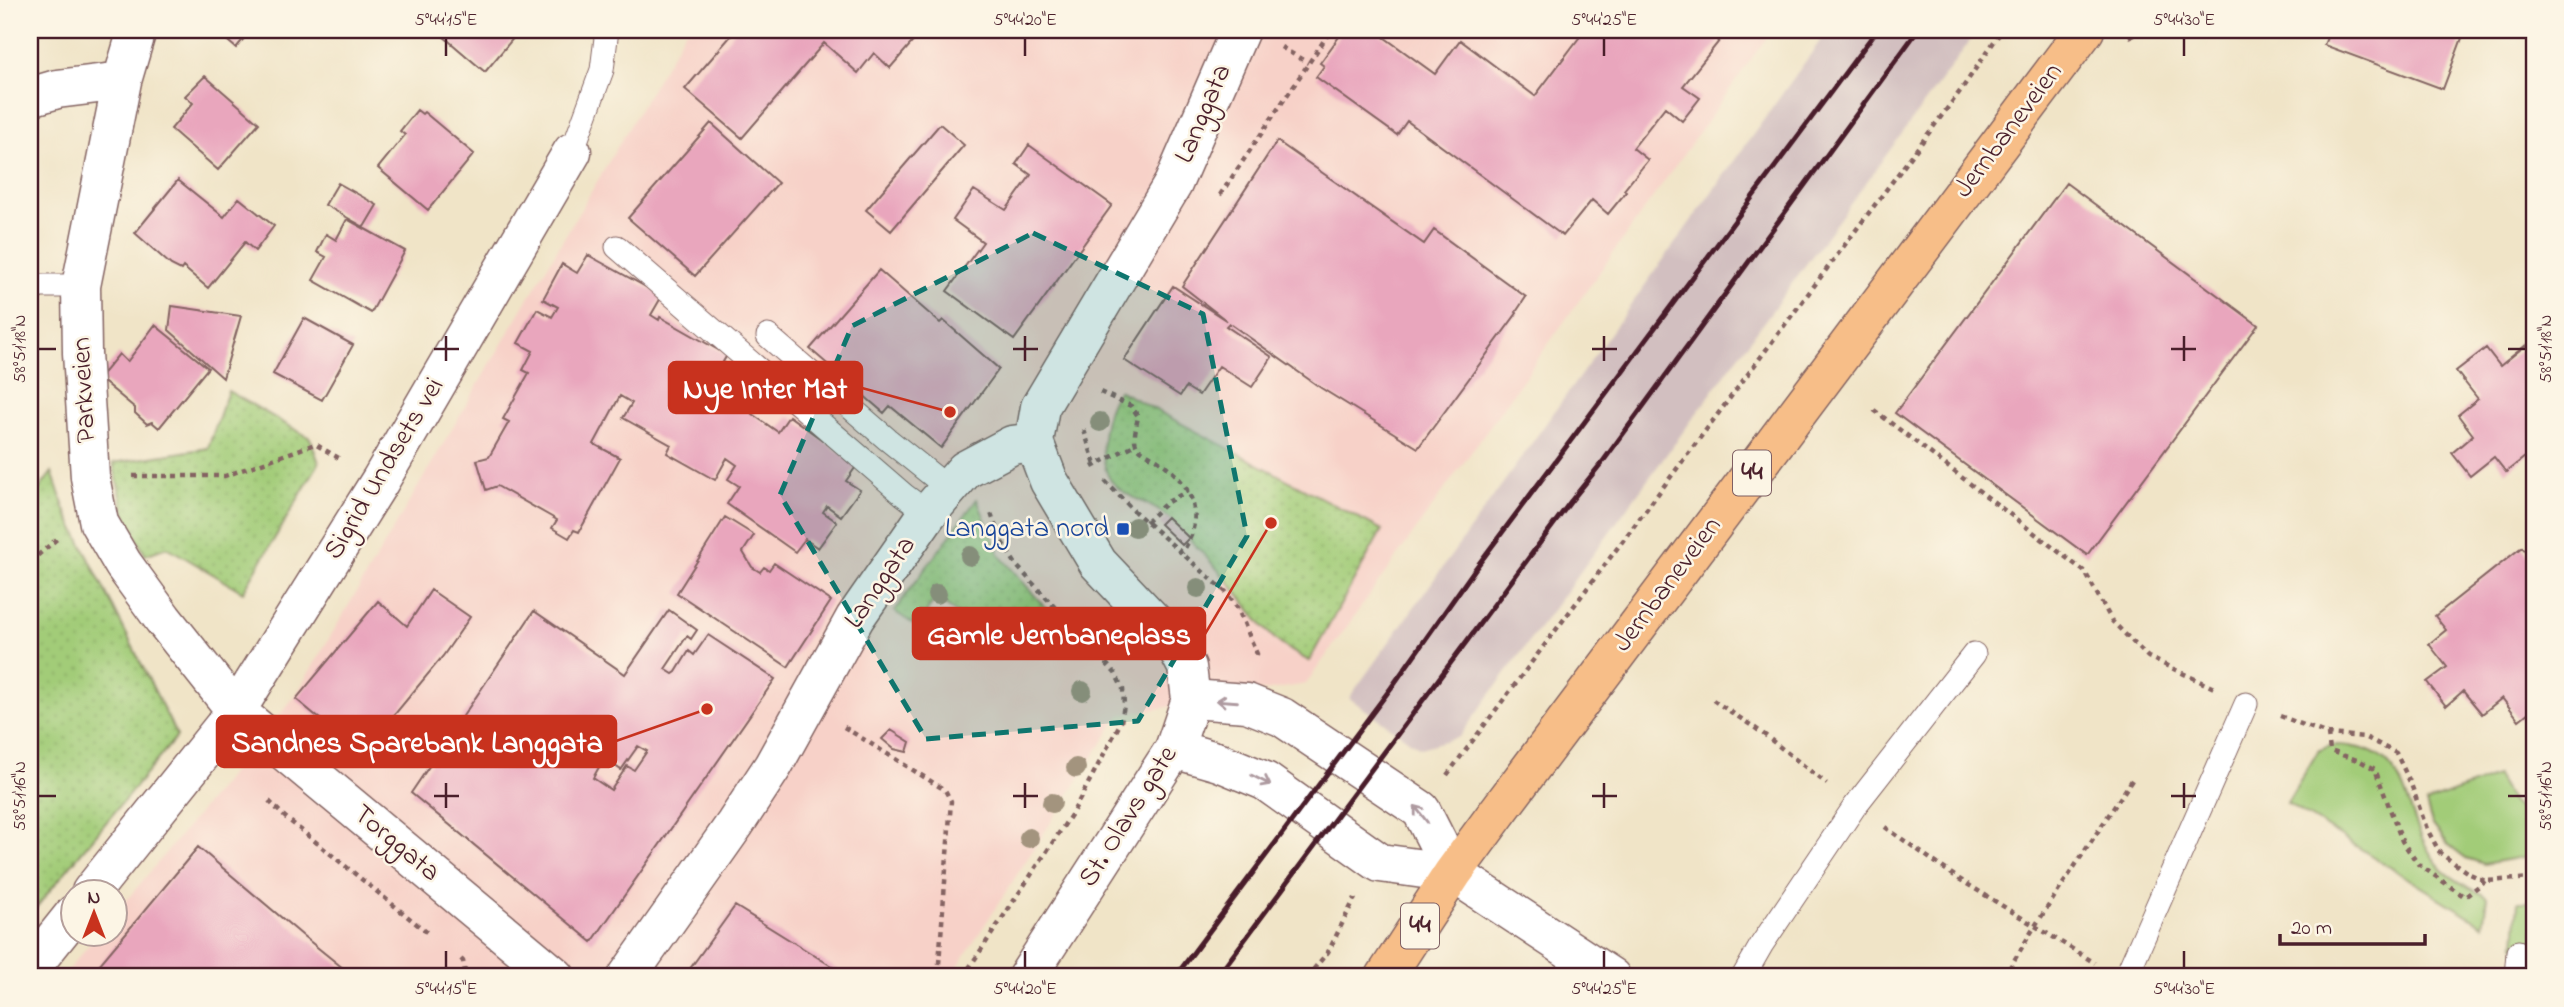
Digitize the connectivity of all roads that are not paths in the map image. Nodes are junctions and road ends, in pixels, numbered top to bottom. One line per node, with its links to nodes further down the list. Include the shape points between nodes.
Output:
1 (137, 30): 5 (street, Parkveien)
2 (607, 30): 7 (lane, via 602,70)
3 (2085, 30): 19 (main road, Jernbaneveien / 44)
4 (1257, 36): 12 (street, Langgata, via 1041,407)
5 (122, 81): 6 (street); 9 (street, Parkveien)
6 (30, 97)
7 (572, 152): 17 (street, Sigrid Undsets vei, via 380,481)
8 (617, 247): 13 (lane, via 894,486)
9 (81, 286): 10 (lane, via 40,286); 17 (street, Parkveien, via 89,477 99,523 123,564)
10 (30, 292)
11 (768, 336): 13 (lane, via 887,439)
12 (1034, 442): 13 (street, Langgata, via 1012,445 965,470); 15 (street, St. Olavs gate, via 1049,481 1098,563 1175,644 1187,667)
13 (938, 500): 25 (street, Langgata, via 855,618 773,765)
14 (1974, 654): 29 (lane, via 1855,806)
15 (1191, 699): 18 (street, St. Olavs gate); 19 (street, one-way to 15, via 1421,810 1410,802 1282,717 1247,703)
16 (2246, 704): 30 (lane)
17 (236, 711): 20 (street, Sigrid Undsets vei); 24 (street, Torggata)
18 (1174, 749): 19 (street, one-way to 19, via 1265,781 1380,863); 26 (street, St. Olavs gate)
19 (1453, 873): 27 (main road, Jernbaneveien / 44); 28 (street)
20 (101, 878)
21 (60, 932): 23 (street)
22 (2518, 952): 31 (lane)
23 (30, 969)
24 (556, 977)
25 (627, 977)
26 (1027, 977)
27 (1385, 977)
28 (1611, 977)
29 (1743, 977)
30 (2126, 977)
31 (2516, 977)

